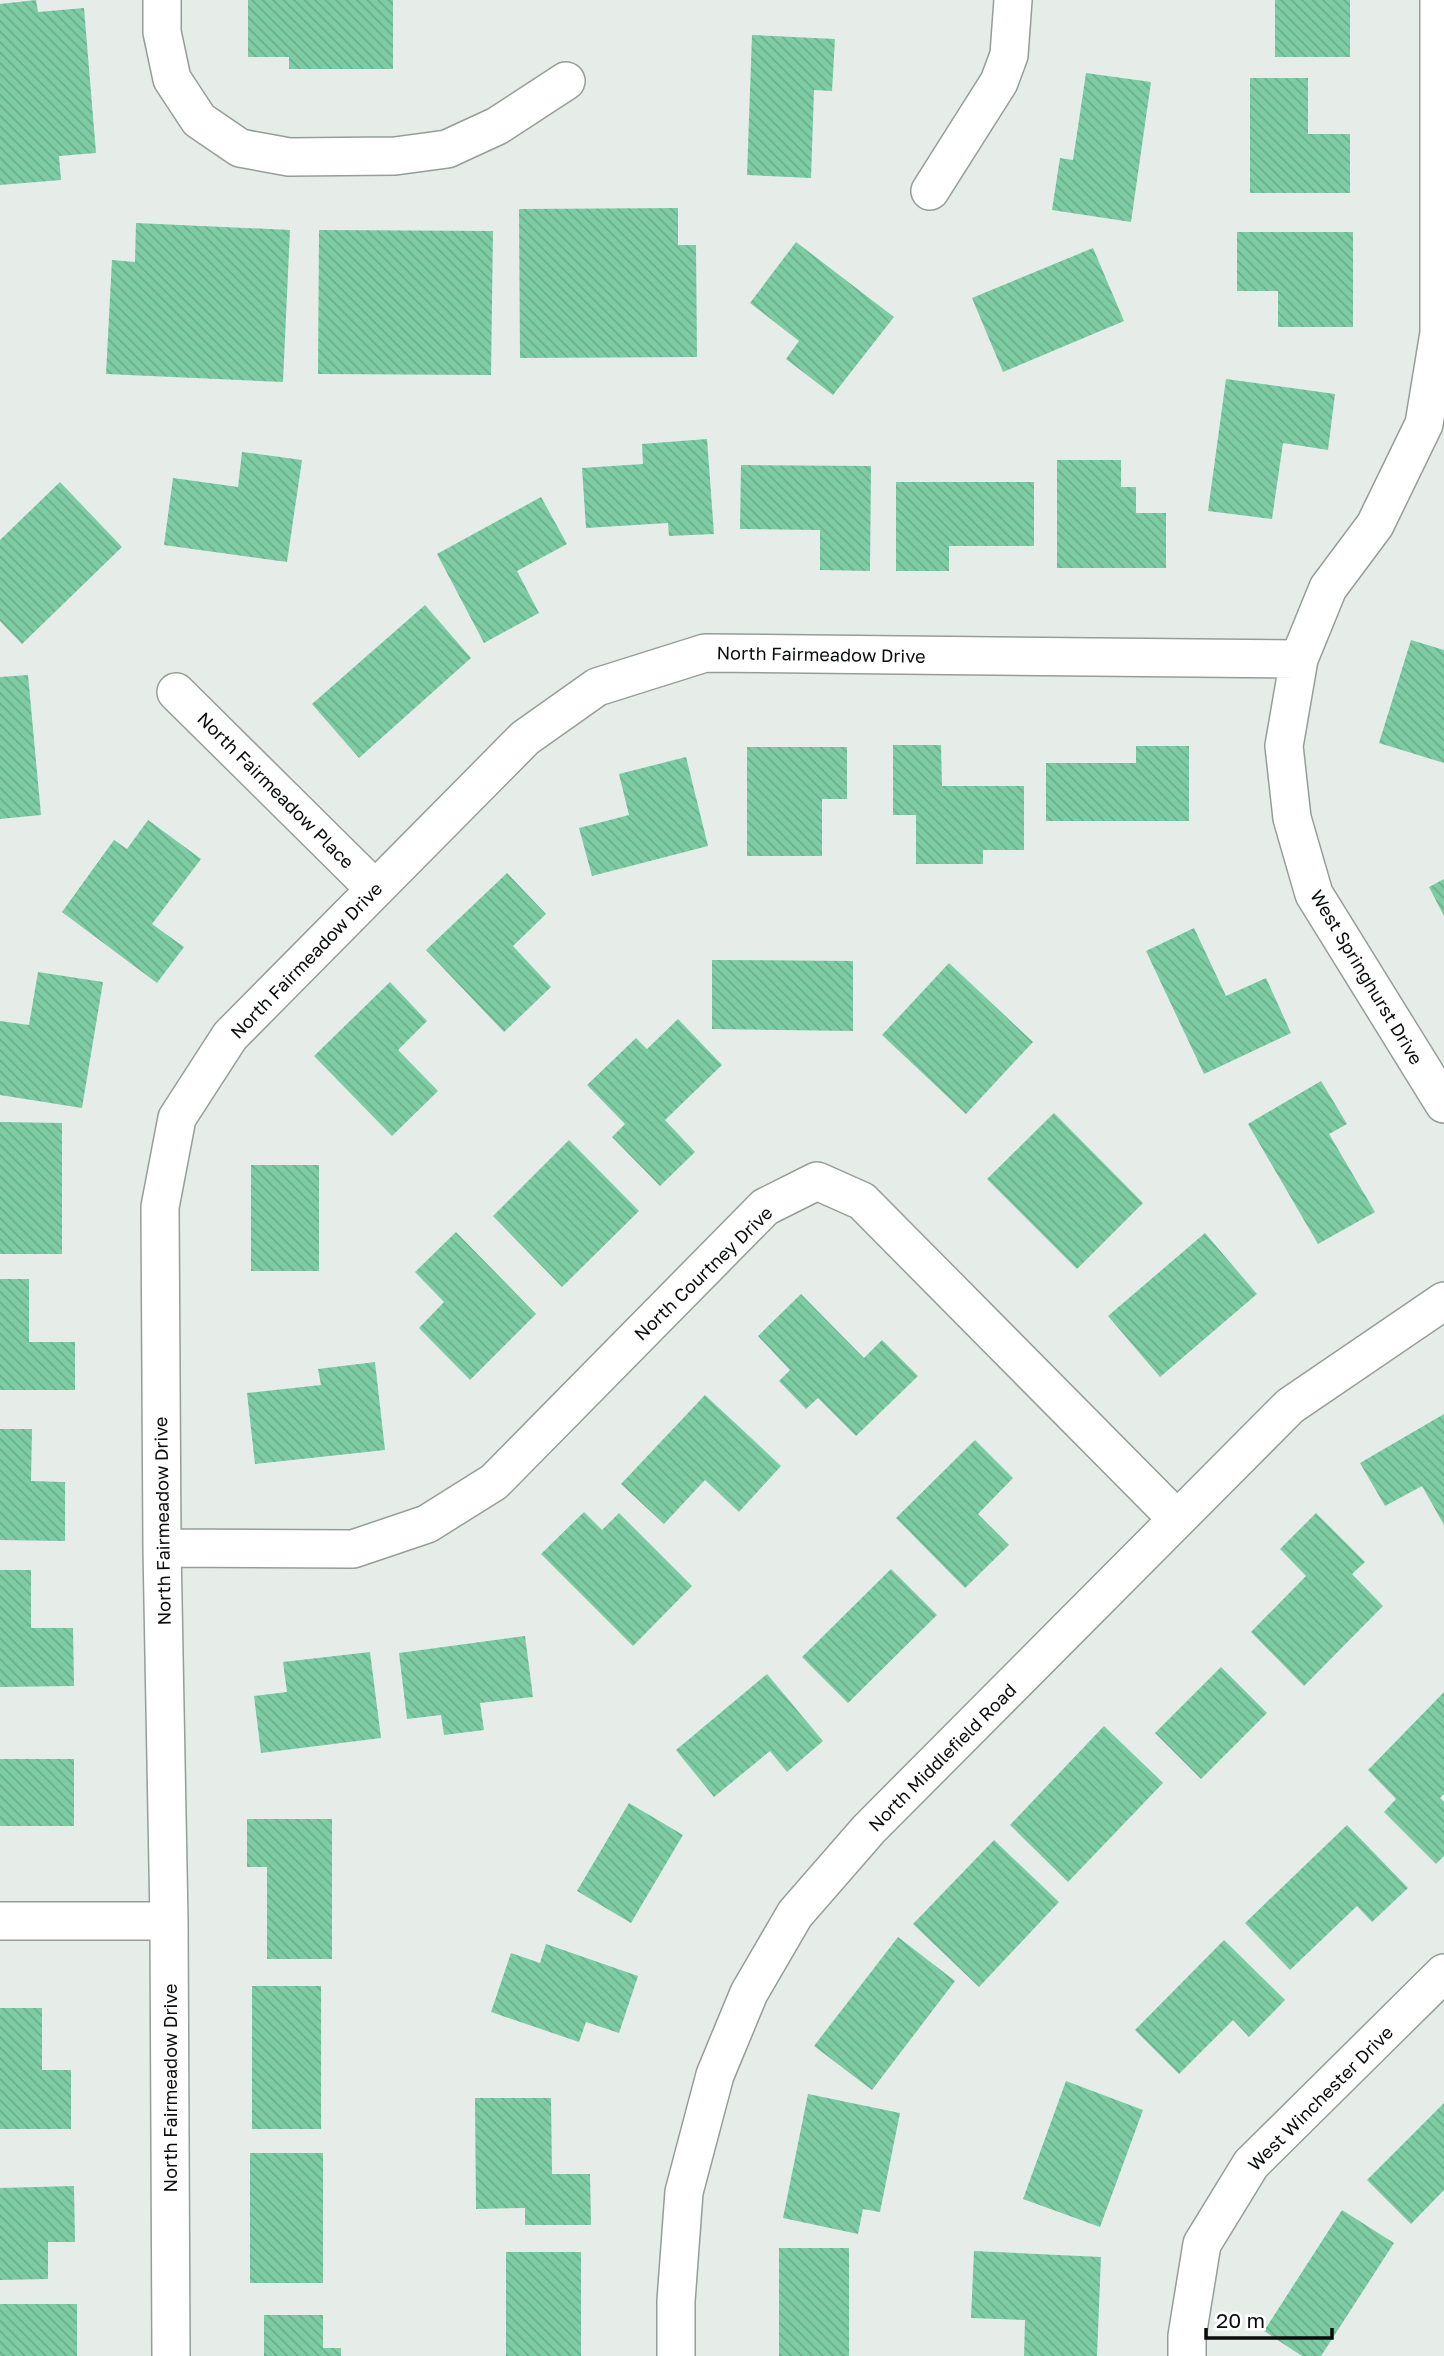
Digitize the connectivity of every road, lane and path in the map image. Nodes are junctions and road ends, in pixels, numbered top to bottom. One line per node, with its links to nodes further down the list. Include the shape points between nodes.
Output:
1 (162, 0): 4 (street, via 162,32 172,79 199,120 240,148 289,157 395,156 447,149 497,126)
2 (1013, 0): 5 (street, via 1009,55 999,82)
3 (1439, 0): 6 (street, West Springhurst Drive)
4 (566, 81)
5 (930, 191)
6 (1442, 215): 7 (street, West Springhurst Drive, via 1439,332 1424,425 1375,525 1328,589)
7 (1299, 659): 9 (street, North Fairmeadow Drive, via 705,653 597,687 525,738); 10 (street, West Springhurst Drive, via 1284,746 1292,818 1314,894)
8 (176, 692): 9 (street, North Fairmeadow Place)
9 (375, 889): 13 (street, North Fairmeadow Drive, via 230,1037 177,1118 159,1207)
10 (1444, 1104)
11 (1444, 1301): 12 (street, North Middlefield Road, via 1290,1406)
12 (1177, 1519): 13 (street, North Courtney Drive, via 862,1202 817,1181 765,1207 494,1482 427,1524 353,1549); 18 (street, North Middlefield Road, via 869,1829 794,1914 749,1993 715,2075 684,2192)
13 (162, 1548): 15 (street, North Fairmeadow Drive)
14 (0, 1921): 15 (street)
15 (169, 1921): 17 (street, North Fairmeadow Drive)
16 (1444, 1973): 19 (street, West Winchester Drive, via 1251,2164 1202,2244)
17 (170, 2356)
18 (676, 2356)
19 (1187, 2356)

